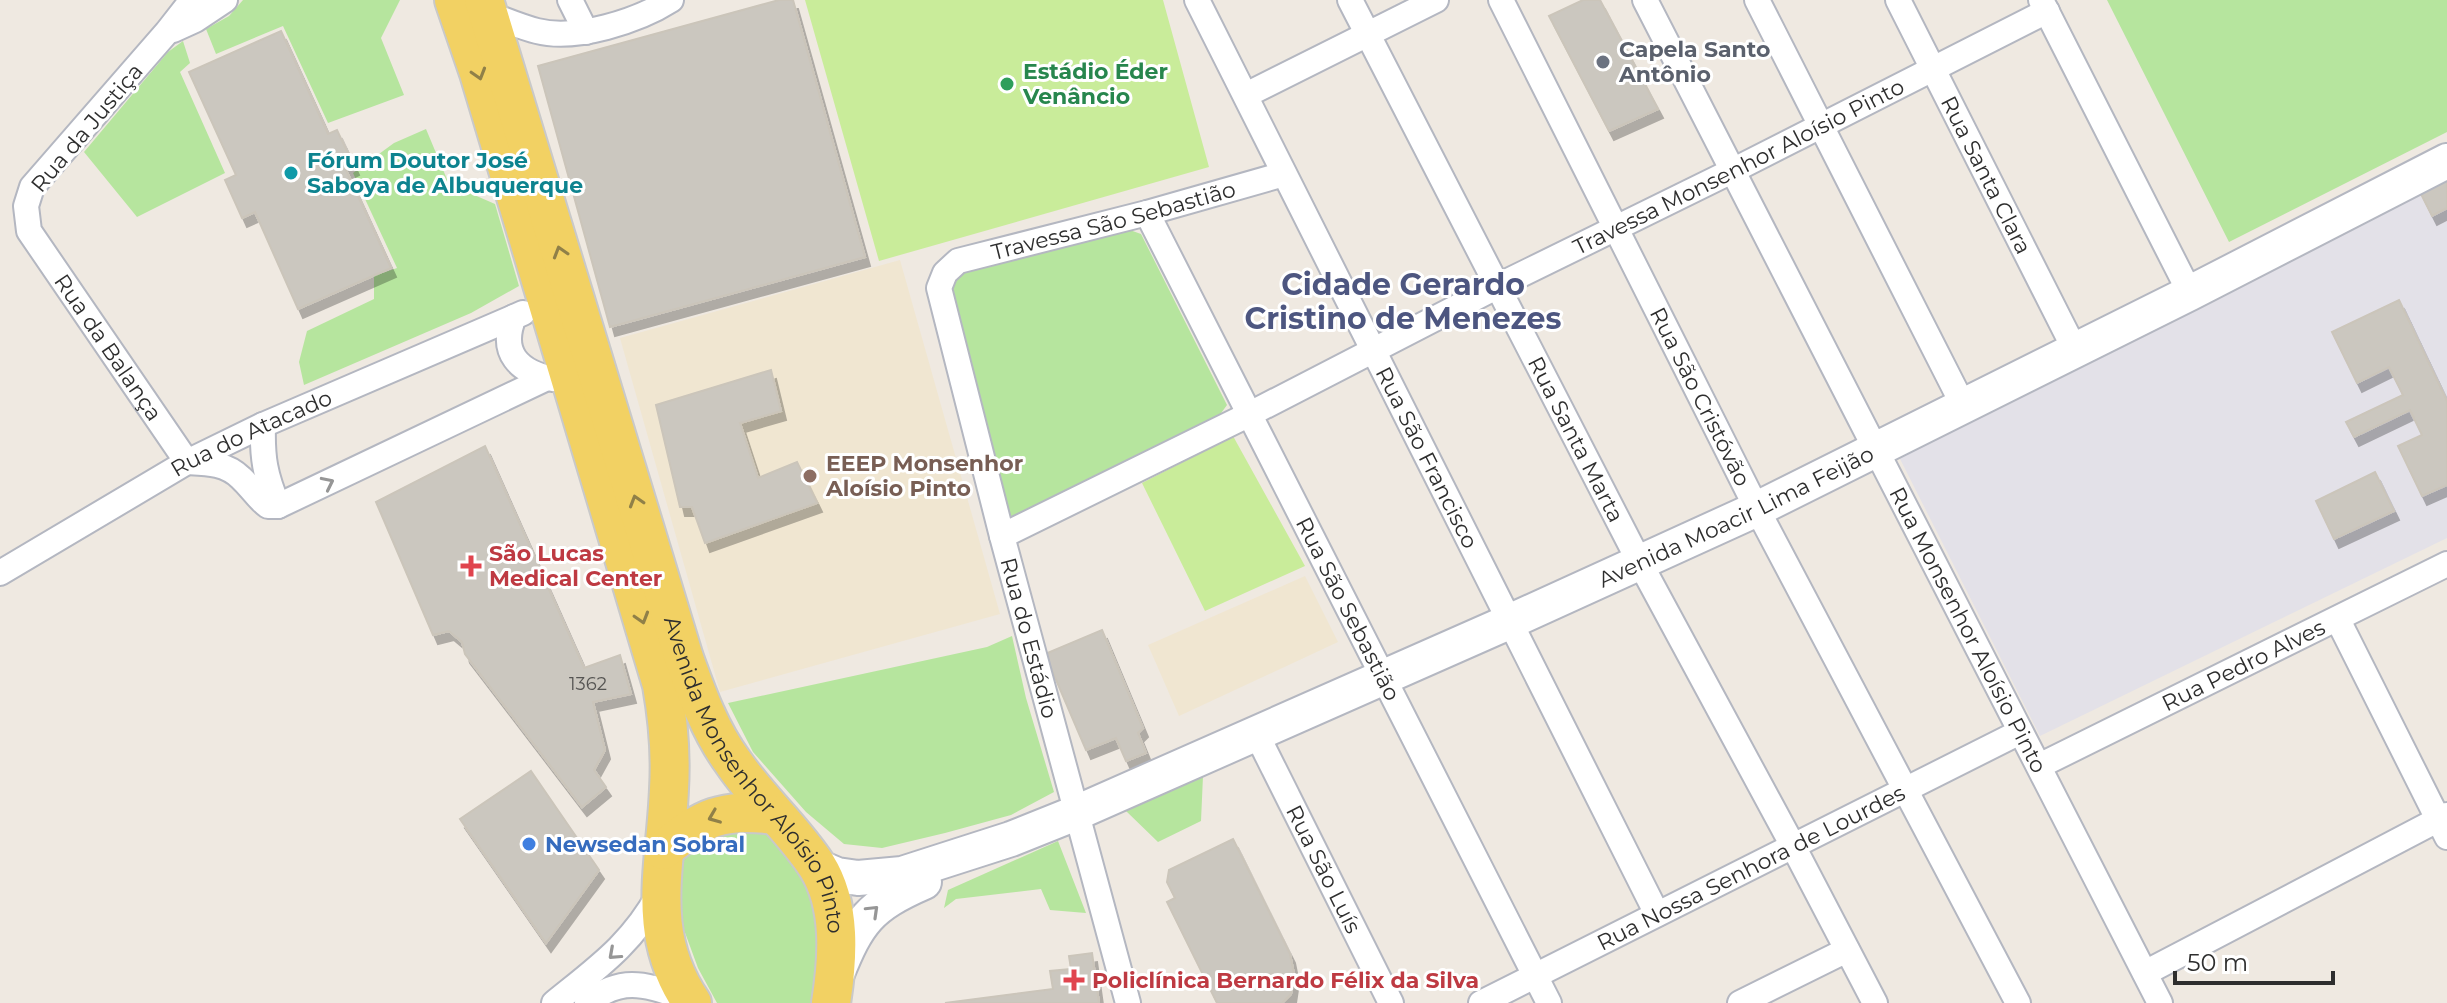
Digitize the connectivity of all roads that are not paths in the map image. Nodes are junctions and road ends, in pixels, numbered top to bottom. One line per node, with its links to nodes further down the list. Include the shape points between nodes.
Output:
1 (192, 0): 15 (street, Rua da Justiça)
2 (225, 0): 15 (street, Rua da Justiça)
3 (454, 0): 30 (main road, Avenida Monsenhor Aloísio Pinto, one-way to 30)
4 (570, 0): 16 (street)
5 (671, 0): 16 (street)
6 (1197, 0): 19 (street, Rua São Francisco)
7 (1350, 0): 17 (street, Rua Santa Marta)
8 (1436, 0): 17 (street)
9 (1501, 0): 25 (street, Rua São Cristóvão)
10 (1645, 0): 22 (street, Rua Monsenhor Aloísio Pinto)
11 (1757, 0): 20 (street)
12 (1898, 0): 18 (street, Rua Santa Clara)
13 (2044, 6): 18 (street, Travessa Monsenhor Aloísio Pinto); 29 (street)
14 (486, 7): 16 (street, via 538,32); 53 (main road, Avenida Monsenhor Aloísio Pinto, one-way to 14, via 715,734 684,658)
15 (167, 32): 26 (street, Rua da Justiça, via 32,187 26,206)
16 (586, 32)
17 (1367, 35): 19 (street); 28 (street, Rua Santa Marta)
18 (1933, 68): 20 (street, Travessa Monsenhor Aloísio Pinto); 32 (street, Rua Santa Clara)
19 (1246, 95): 23 (street, Rua São Francisco)
20 (1820, 127): 22 (street, Travessa Monsenhor Aloísio Pinto); 34 (street)
21 (2447, 161): 29 (main road, Avenida Moacir Lima Feijão)
22 (1732, 171): 25 (street, Travessa Monsenhor Aloísio Pinto); 37 (street, Rua Monsenhor Aloísio Pinto)
23 (1284, 174): 24 (street, Travessa São Sebastião); 31 (street, Rua São Francisco)
24 (1147, 213): 27 (street, Travessa São Sebastião, via 958,261); 35 (street, Rua São Sebastião)
25 (1615, 229): 28 (street, Travessa Monsenhor Aloísio Pinto); 40 (street, Rua São Cristóvão)
26 (29, 231): 38 (street, Rua da Balança)
27 (945, 273): 41 (street, Rua do Estádio, via 939,288)
28 (1498, 286): 31 (street, Travessa Monsenhor Aloísio Pinto); 42 (street, Rua Santa Marta)
29 (2190, 293): 32 (main road, Avenida Moacir Lima Feijão)
30 (531, 309): 33 (main road, Avenida Monsenhor Aloísio Pinto); 36 (street, Rua do Atacado)
31 (1373, 350): 35 (street, Travessa Monsenhor Aloísio Pinto); 46 (street, Rua São Francisco)
32 (2075, 350): 34 (main road, Avenida Moacir Lima Feijão)
33 (559, 380): 39 (street, one-way to 33); 57 (main road, Avenida Monsenhor Aloísio Pinto, one-way to 57, via 662,685 669,790)
34 (1963, 405): 37 (main road, Avenida Moacir Lima Feijão)
35 (1248, 415): 41 (street, Travessa Monsenhor Aloísio Pinto); 47 (street, Rua São Sebastião)
36 (263, 425): 38 (street, Rua do Atacado); 39 (street, via 265,475)
37 (1875, 449): 40 (main road, Avenida Moacir Lima Feijão); 48 (street, Rua Monsenhor Aloísio Pinto)
38 (187, 462): 39 (street, via 227,468 259,500); 44 (street, Rua do Atacado)
39 (278, 506)
40 (1757, 509): 42 (main road, Avenida Moacir Lima Feijão); 51 (street, Rua São Cristóvão)
41 (1002, 536): 52 (street, Rua do Estádio)
42 (1640, 563): 46 (main road, Avenida Moacir Lima Feijão); 56 (street, Rua Santa Marta)
43 (2447, 564): 45 (street, Rua Pedro Alves)
44 (0, 573)
45 (2338, 620): 50 (street, Rua Pedro Alves); 54 (street)
46 (1511, 621): 47 (main road, Avenida Moacir Lima Feijão); 60 (street, Rua São Francisco)
47 (1383, 677): 49 (main road, Avenida Moacir Lima Feijão); 63 (street, Rua São Sebastião)
48 (2020, 732): 50 (street, Rua Monsenhor Aloísio Pinto); 51 (street, Rua Nossa Senhora de Lourdes)
49 (1256, 733): 52 (main road, Avenida Moacir Lima Feijão); 69 (street, Rua São Luís)
50 (2039, 766): 62 (street, Rua Monsenhor Aloísio Pinto)
51 (1905, 790): 56 (street, Rua Nossa Senhora de Lourdes); 74 (street, Rua São Cristóvão)
52 (1076, 813): 55 (main road, Avenida Moacir Lima Feijão); 68 (street, Rua do Estádio)
53 (775, 815): 57 (main road, one-way to 57, via 728,812 701,823); 58 (main road, Avenida Monsenhor Aloísio Pinto)
54 (2444, 824): 62 (street)
55 (1011, 839): 58 (main road, via 876,878 837,875); 64 (main road, one-way to 55, via 851,939 883,902)
56 (1793, 846): 60 (street, Rua Nossa Senhora de Lourdes); 61 (street, Rua Santa Marta)
57 (663, 850): 59 (main road, Avenida Monsenhor Aloísio Pinto)
58 (818, 867): 64 (main road, Avenida Monsenhor Aloísio Pinto, via 832,901 836,933)
59 (660, 892): 65 (main road, Avenida Monsenhor Aloísio Pinto, via 669,961); 66 (street, one-way to 66, via 636,932 615,954)
60 (1657, 914): 63 (street, Rua Nossa Senhora de Lourdes)
61 (1847, 950): 72 (street); 73 (street, Rua Santa Marta)
62 (2145, 973): 75 (street, Rua Monsenhor Aloísio Pinto)
63 (1535, 975): 70 (street, Rua Nossa Senhora de Lourdes); 71 (street, Rua São Sebastião)
64 (833, 990)
65 (691, 1001): 67 (street, via 652,988 615,986)
66 (554, 1003)
67 (587, 1003)
68 (1128, 1003)
69 (1391, 1003)
70 (1481, 1003)
71 (1549, 1003)
72 (1740, 1003)
73 (1875, 1003)
74 (2018, 1003)
75 (2160, 1003)

